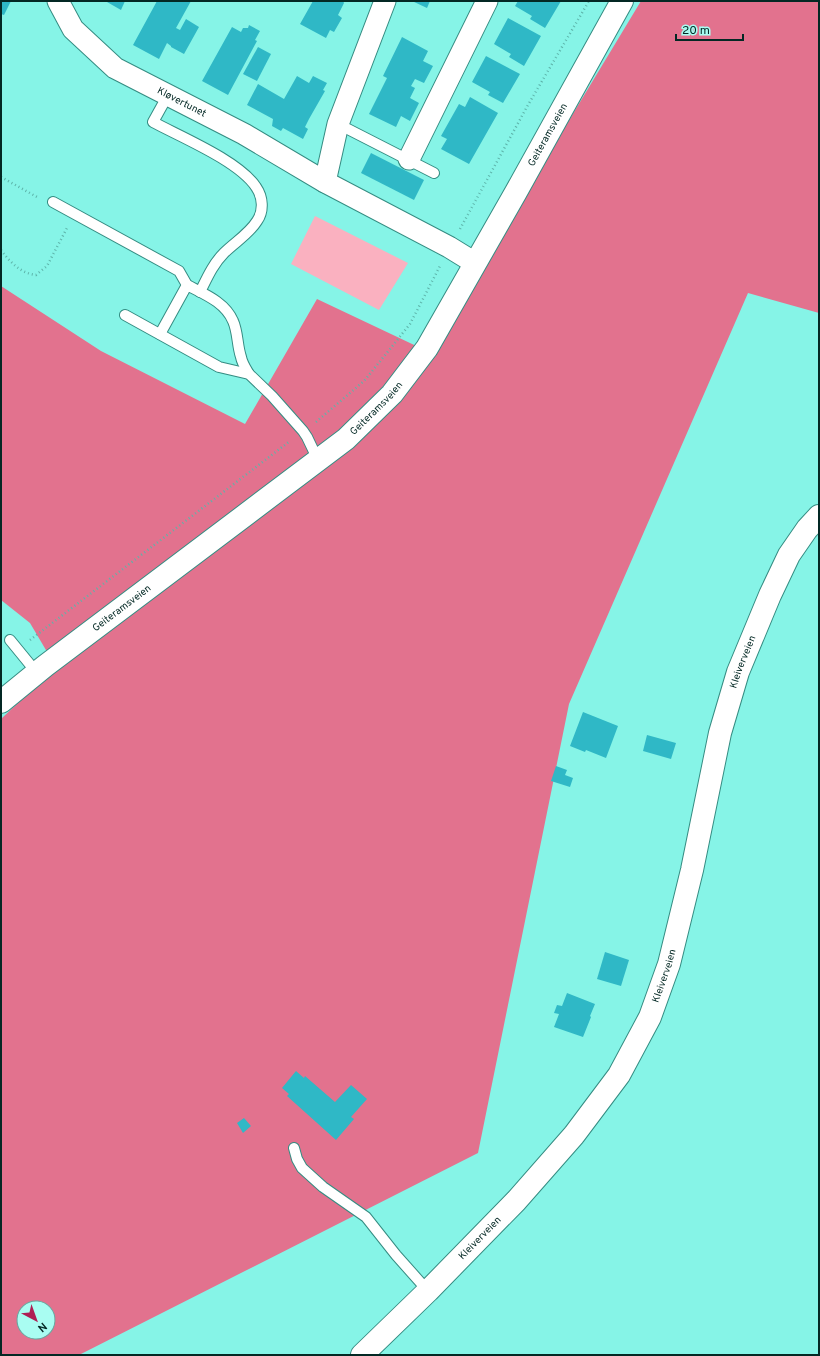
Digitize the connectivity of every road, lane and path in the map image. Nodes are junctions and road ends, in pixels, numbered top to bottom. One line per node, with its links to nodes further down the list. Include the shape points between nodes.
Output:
1 (58, 1): 6 (street, Kløvertunet, via 73,29 115,68)
2 (385, 1): 7 (street)
3 (487, 1): 8 (street)
4 (589, 1): 14 (path)
5 (622, 1): 16 (street, Geiteramsveien)
6 (168, 95): 11 (street, Kløvertunet, via 244,134); 18 (lane, via 153,122 218,156 246,175 257,187 262,198 262,211 258,221 249,232 224,252)
7 (338, 124): 8 (lane); 11 (street)
8 (409, 159): 9 (lane)
9 (434, 174)
10 (1, 177): 12 (path, via 46,202)
11 (325, 182): 14 (street, Kløvertunet)
12 (53, 202): 13 (lane)
13 (74, 214): 15 (path, via 47,266 36,274 16,267); 17 (lane, via 180,272)
14 (449, 247): 16 (street, Kløvertunet); 22 (path, via 410,324 364,381)
15 (1, 250)
16 (475, 263): 23 (street, Geiteramsveien, via 427,348 392,394 346,438)
17 (187, 285): 18 (lane); 20 (lane)
18 (200, 292): 21 (lane, via 212,298 233,320 241,358)
19 (125, 315): 20 (lane)
20 (160, 334): 21 (lane, via 219,367)
21 (248, 374): 22 (lane)
22 (303, 431): 23 (lane); 26 (path)
23 (318, 460): 27 (street, Geiteramsveien)
24 (819, 516): 30 (street, Kleiverveien, via 789,555 738,672 720,733 692,870 669,964 650,1017 619,1075 574,1135 516,1201)
25 (10, 640): 26 (lane)
26 (18, 649): 27 (lane)
27 (37, 672): 28 (street, Geiteramsveien)
28 (1, 702)
29 (294, 1148): 30 (lane, via 302,1168 366,1217)
30 (428, 1291): 31 (street, Kleiverveien)
31 (362, 1355)

